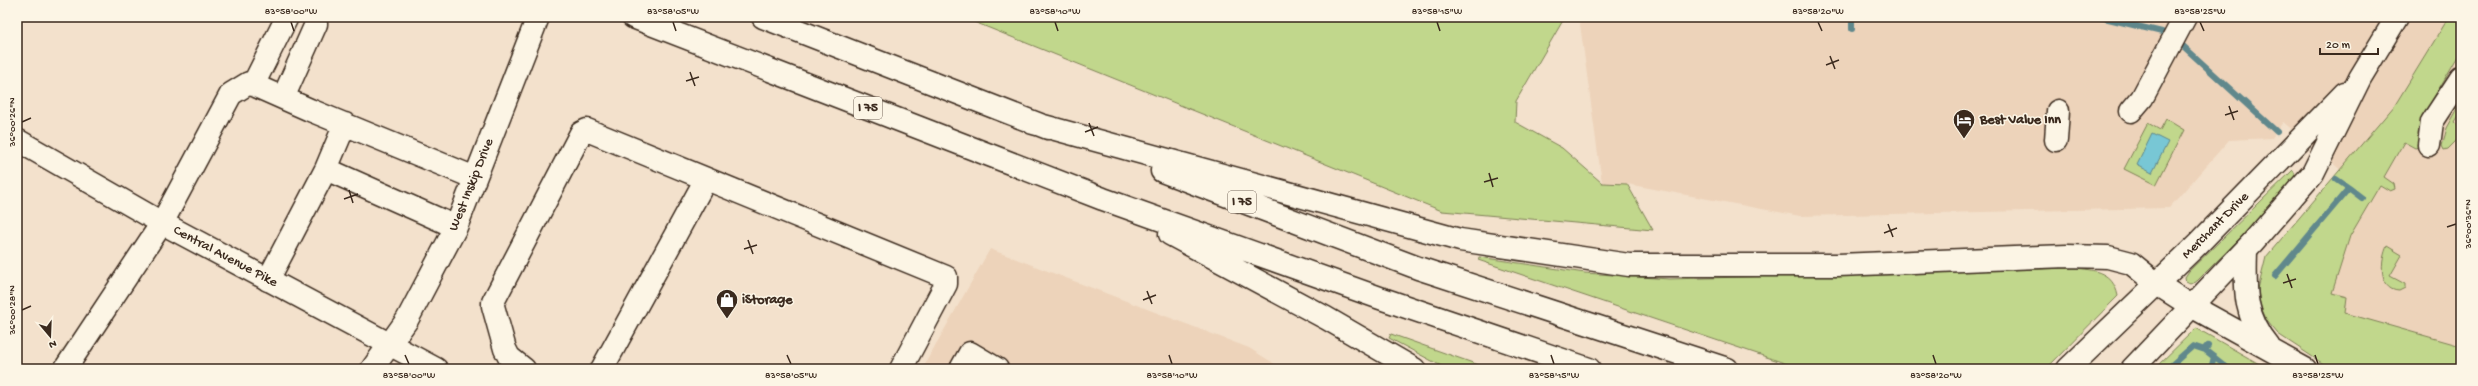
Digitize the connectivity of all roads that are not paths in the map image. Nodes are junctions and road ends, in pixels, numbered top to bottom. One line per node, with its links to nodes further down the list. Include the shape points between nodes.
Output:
1 (287, 17): 10 (main road)
2 (314, 17): 11 (main road, via 316,24)
3 (538, 17): 20 (main road, West Inskip Drive)
4 (633, 17): 22 (main road, I 75)
5 (763, 17): 14 (main road, I 75)
6 (2185, 17): 13 (main road, via 2142,98)
7 (2397, 17): 8 (main road, Merchant Drive)
8 (2360, 78): 25 (main road, Merchant Drive, via 2313,173); 27 (main road, Merchant Drive)
9 (2461, 78): 18 (main road, via 2432,122)
10 (253, 85): 11 (main road); 23 (main road, via 243,84 231,94)
11 (283, 98): 15 (main road)
12 (2058, 111): 17 (main road)
13 (2130, 111)
14 (1034, 123): 27 (main road, via 1460,240 1629,266 1838,265 2067,256 2108,257 2131,263); 41 (main road, I 75, via 1418,268)
15 (345, 124): 19 (main road); 20 (main road)
16 (17, 140): 23 (main road, Central Avenue Pike)
17 (2056, 140)
18 (2428, 145)
19 (326, 169): 24 (main road); 26 (main road)
20 (475, 178): 24 (main road, West Inskip Drive)
21 (706, 179): 34 (main road, via 587,130 581,132 493,302 505,349 509,357); 35 (main road); 36 (main road, via 946,277 946,284)
22 (1103, 199): 39 (main road, via 1326,318); 40 (main road, I 75)
23 (162, 223): 26 (main road, Central Avenue Pike); 31 (main road)
24 (456, 227): 29 (main road, West Inskip Drive, via 407,320)
25 (2246, 250): 28 (main road, Merchant Drive); 30 (main road, via 2245,280 2251,319 2259,335)
26 (268, 280): 29 (main road, Central Avenue Pike)
27 (2157, 284): 28 (main road); 42 (main road, Merchant Drive)
28 (2192, 307): 30 (main road); 43 (main road, Merchant Drive)
29 (389, 344): 32 (main road, West Inskip Drive); 33 (main road, Central Avenue Pike)
30 (2272, 351): 44 (main road)
31 (64, 369)
32 (372, 369)
33 (436, 369)
34 (524, 369)
35 (602, 369)
36 (901, 369)
37 (961, 369): 38 (main road, via 970,353)
38 (997, 369)
39 (1414, 369)
40 (1589, 369)
41 (1727, 369)
42 (2068, 369)
43 (2132, 369)
44 (2305, 369)

